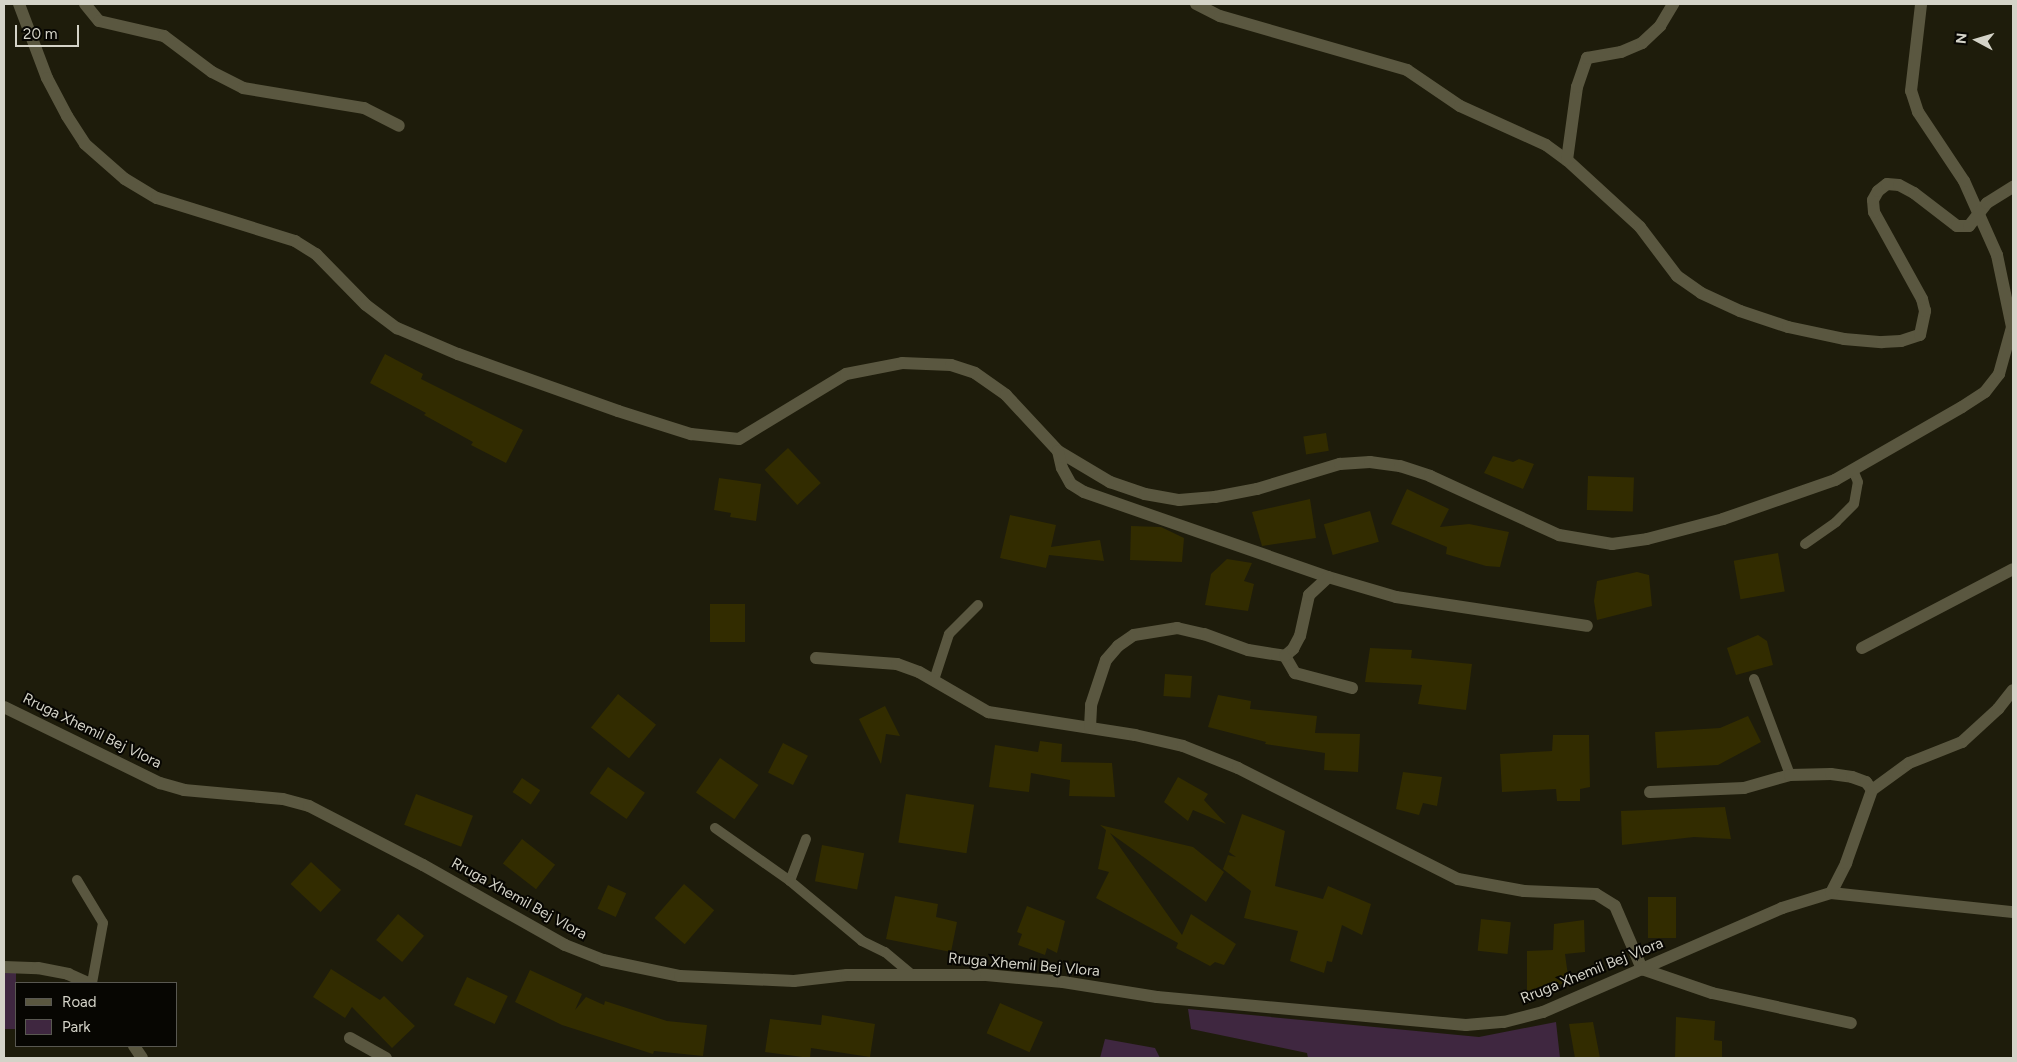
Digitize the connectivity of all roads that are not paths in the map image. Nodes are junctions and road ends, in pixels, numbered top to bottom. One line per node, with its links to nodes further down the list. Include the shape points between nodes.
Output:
1 (19, 4): 10 (street, via 46,78 85,144 101,161 158,198 295,241 316,254 366,305 397,328 458,354 618,412 715,438 739,438 846,374 902,363 951,365 976,373 1006,394)
2 (84, 4): 6 (street, via 99,21 164,36 212,72 243,88 364,108)
3 (1196, 4): 7 (street, via 1220,16 1407,70 1460,106 1546,145)
4 (1673, 4): 7 (street, via 1660,26 1642,43 1621,52 1587,58 1577,87)
5 (1921, 4): 9 (street, via 1911,91 1918,112 1964,181)
6 (399, 126)
7 (1567, 160): 9 (street, via 1640,227 1677,276 1701,293 1740,311 1788,327 1844,339 1901,341 1920,335 1924,323 1926,311 1917,284 1874,212 1873,200 1878,191 1887,184 1899,185 1914,192 1957,226 1969,226)
8 (2013, 187): 9 (street, via 1987,203)
9 (1980, 214): 11 (street, via 1997,255 2012,327 1999,374 1985,392)
10 (1058, 452): 11 (street, via 1110,482 1145,494 1179,500 1257,489 1340,464 1370,462 1400,466 1457,487 1525,522 1559,535 1612,544 1646,539 1723,519 1779,501); 14 (street, via 1071,484 1084,492)
11 (1853, 470): 12 (lane, via 1858,482 1854,504 1836,522)
12 (1805, 544)
13 (2013, 569): 17 (street)
14 (1328, 577): 16 (street, via 1396,597); 18 (street, via 1308,595 1300,636)
15 (978, 605): 21 (lane, via 949,634)
16 (1586, 626)
17 (1862, 648)
18 (1285, 656): 22 (street, via 1295,673); 27 (street, via 1248,650 1177,628 1134,635 1106,660 1092,705)
19 (816, 658): 21 (street, via 897,664)
20 (1754, 679): 28 (lane)
21 (934, 680): 27 (street, via 988,712)
22 (1352, 688)
23 (2013, 690): 26 (street)
24 (2013, 705): 26 (street)
25 (4, 707): 39 (street, Rruga Xhemil Bej Vlora, via 160,783 184,790 283,798 309,806 423,865 564,945 603,960 680,976 726,980 794,981 847,975)
26 (1998, 709): 29 (street, via 1962,742 1909,763)
27 (1090, 727): 38 (street, via 1183,746 1238,768 1458,879 1524,891 1596,894 1615,906)
28 (1790, 775): 29 (street, via 1852,777 1866,782); 30 (street, via 1744,788)
29 (1872, 790): 35 (street, via 1846,863)
30 (1650, 792)
31 (715, 828): 34 (lane)
32 (806, 839): 34 (lane)
33 (77, 880): 41 (lane, via 103,923)
34 (790, 881): 39 (lane, via 862,941 885,952)
35 (1831, 893): 36 (street, Rruga Xhemil Bej Vlora); 38 (street, Rruga Xhemil Bej Vlora, via 1782,908)
36 (2013, 912)
37 (4, 968): 40 (street, via 38,968)
38 (1642, 969): 39 (street, Rruga Xhemil Bej Vlora, via 1543,1012 1504,1022 1466,1025 1157,996 1021,978); 42 (street, via 1712,993)
39 (911, 974)
40 (88, 982)
41 (90, 982)
42 (1851, 1024)
43 (350, 1038): 46 (street)
44 (135, 1047): 45 (street)
45 (142, 1058)
46 (386, 1058)

